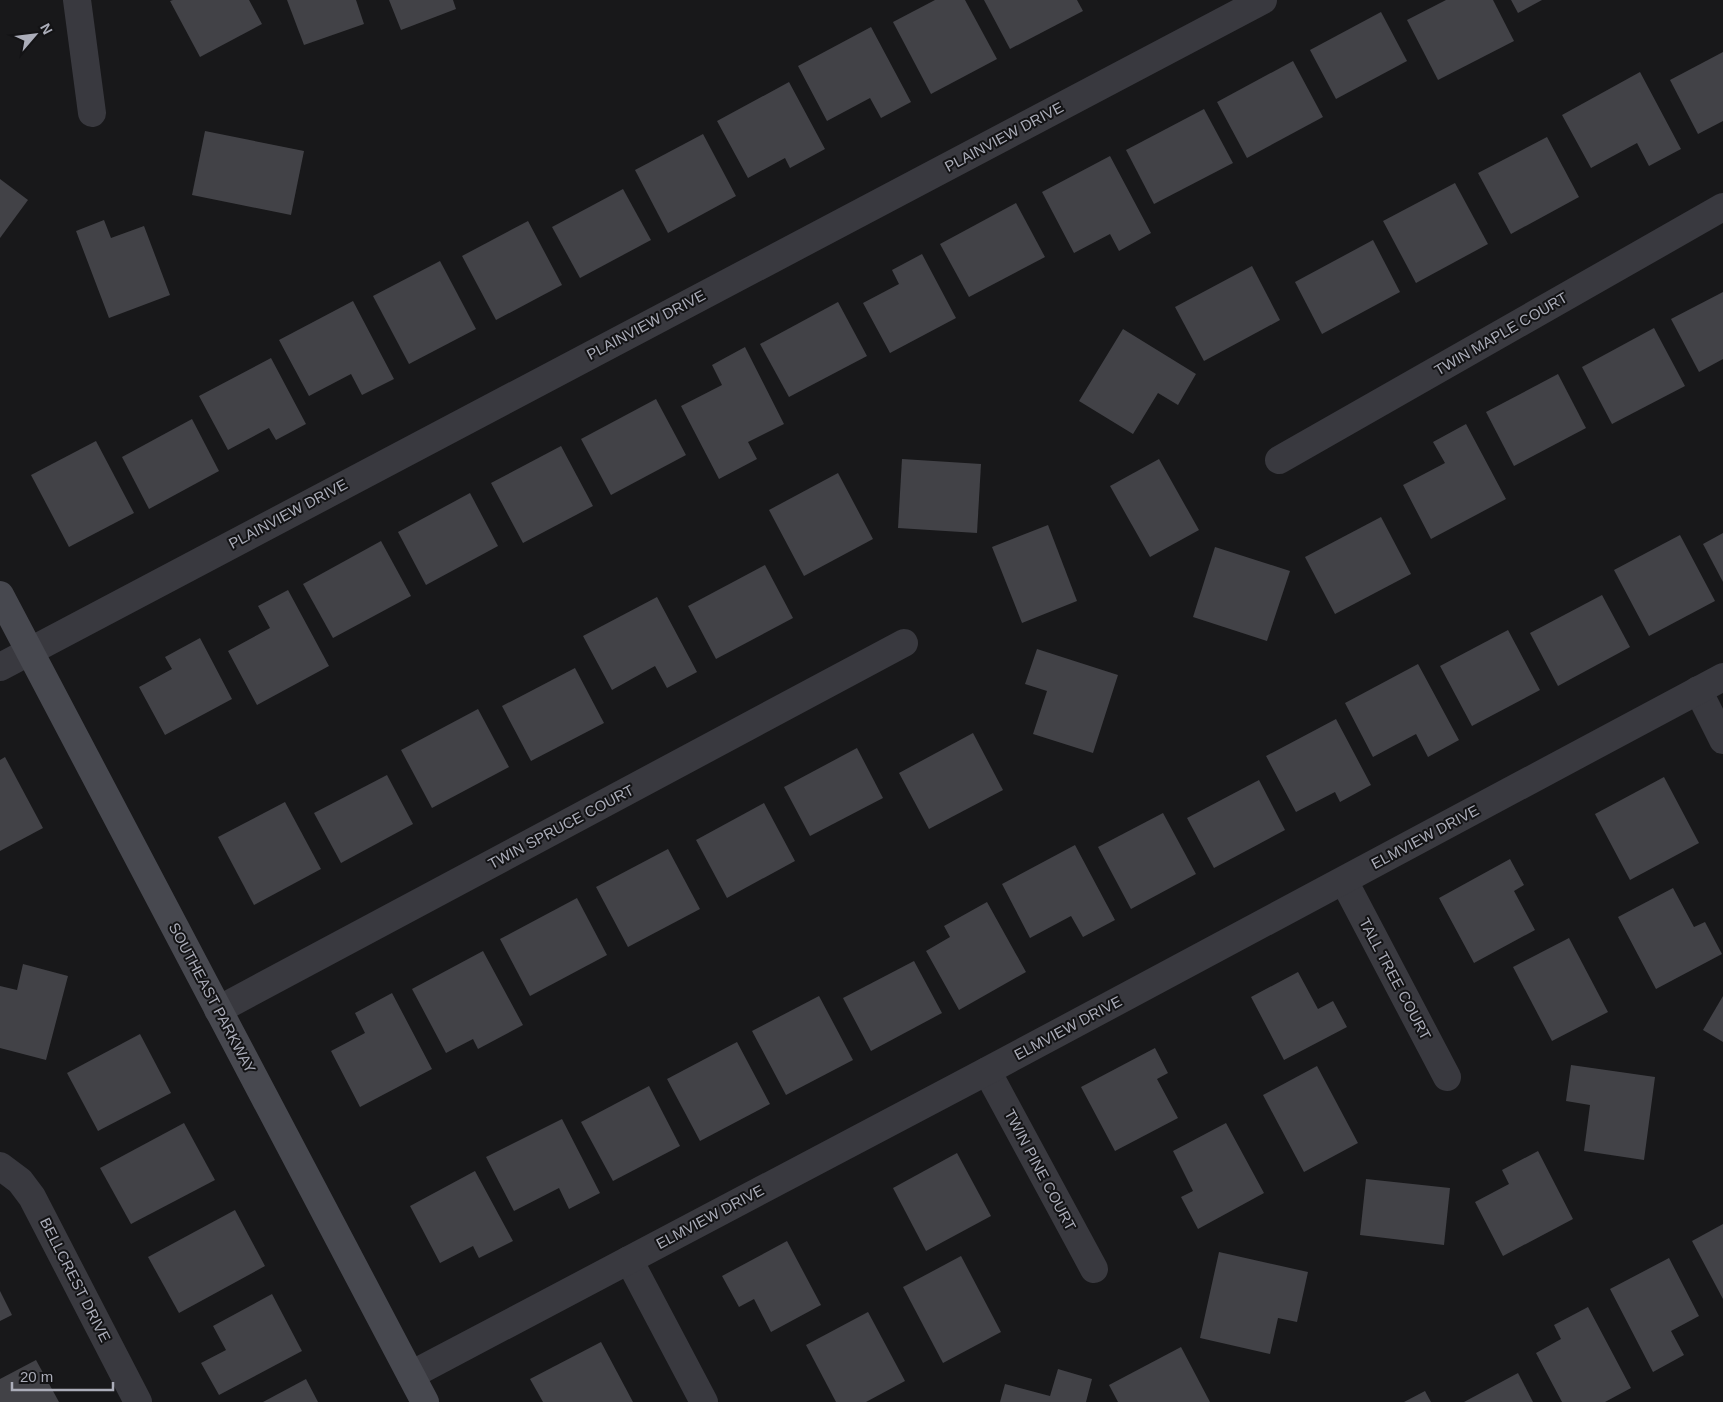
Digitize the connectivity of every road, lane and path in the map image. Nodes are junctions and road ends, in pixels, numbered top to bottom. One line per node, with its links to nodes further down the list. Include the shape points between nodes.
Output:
1 (77, 0): 3 (street)
2 (1263, 0): 8 (street, PLAINVIEW DRIVE)
3 (92, 113)
4 (1723, 207): 5 (street, TWIN MAPLE COURT)
5 (1279, 460)
6 (0, 594): 8 (street, SOUTHEAST PARKWAY)
7 (904, 643): 14 (street, TWIN SPRUCE COURT)
8 (30, 652): 9 (street, PLAINVIEW DRIVE); 14 (street, SOUTHEAST PARKWAY)
9 (0, 667)
10 (1723, 677): 11 (street, ELMVIEW DRIVE)
11 (1698, 690): 12 (street); 13 (street, ELMVIEW DRIVE)
12 (1723, 740)
13 (1344, 881): 15 (street, ELMVIEW DRIVE); 16 (street, TALL TREE COURT)
14 (218, 1010): 20 (street, SOUTHEAST PARKWAY)
15 (987, 1071): 18 (street, ELMVIEW DRIVE); 19 (street, TWIN PINE COURT)
16 (1447, 1077)
17 (0, 1166): 21 (street, BELLCREST DRIVE, via 20,1181 32,1197)
18 (629, 1260): 20 (street, ELMVIEW DRIVE); 23 (street)
19 (1094, 1269)
20 (411, 1375): 22 (street, SOUTHEAST PARKWAY)
21 (138, 1402)
22 (425, 1402)
23 (704, 1402)

